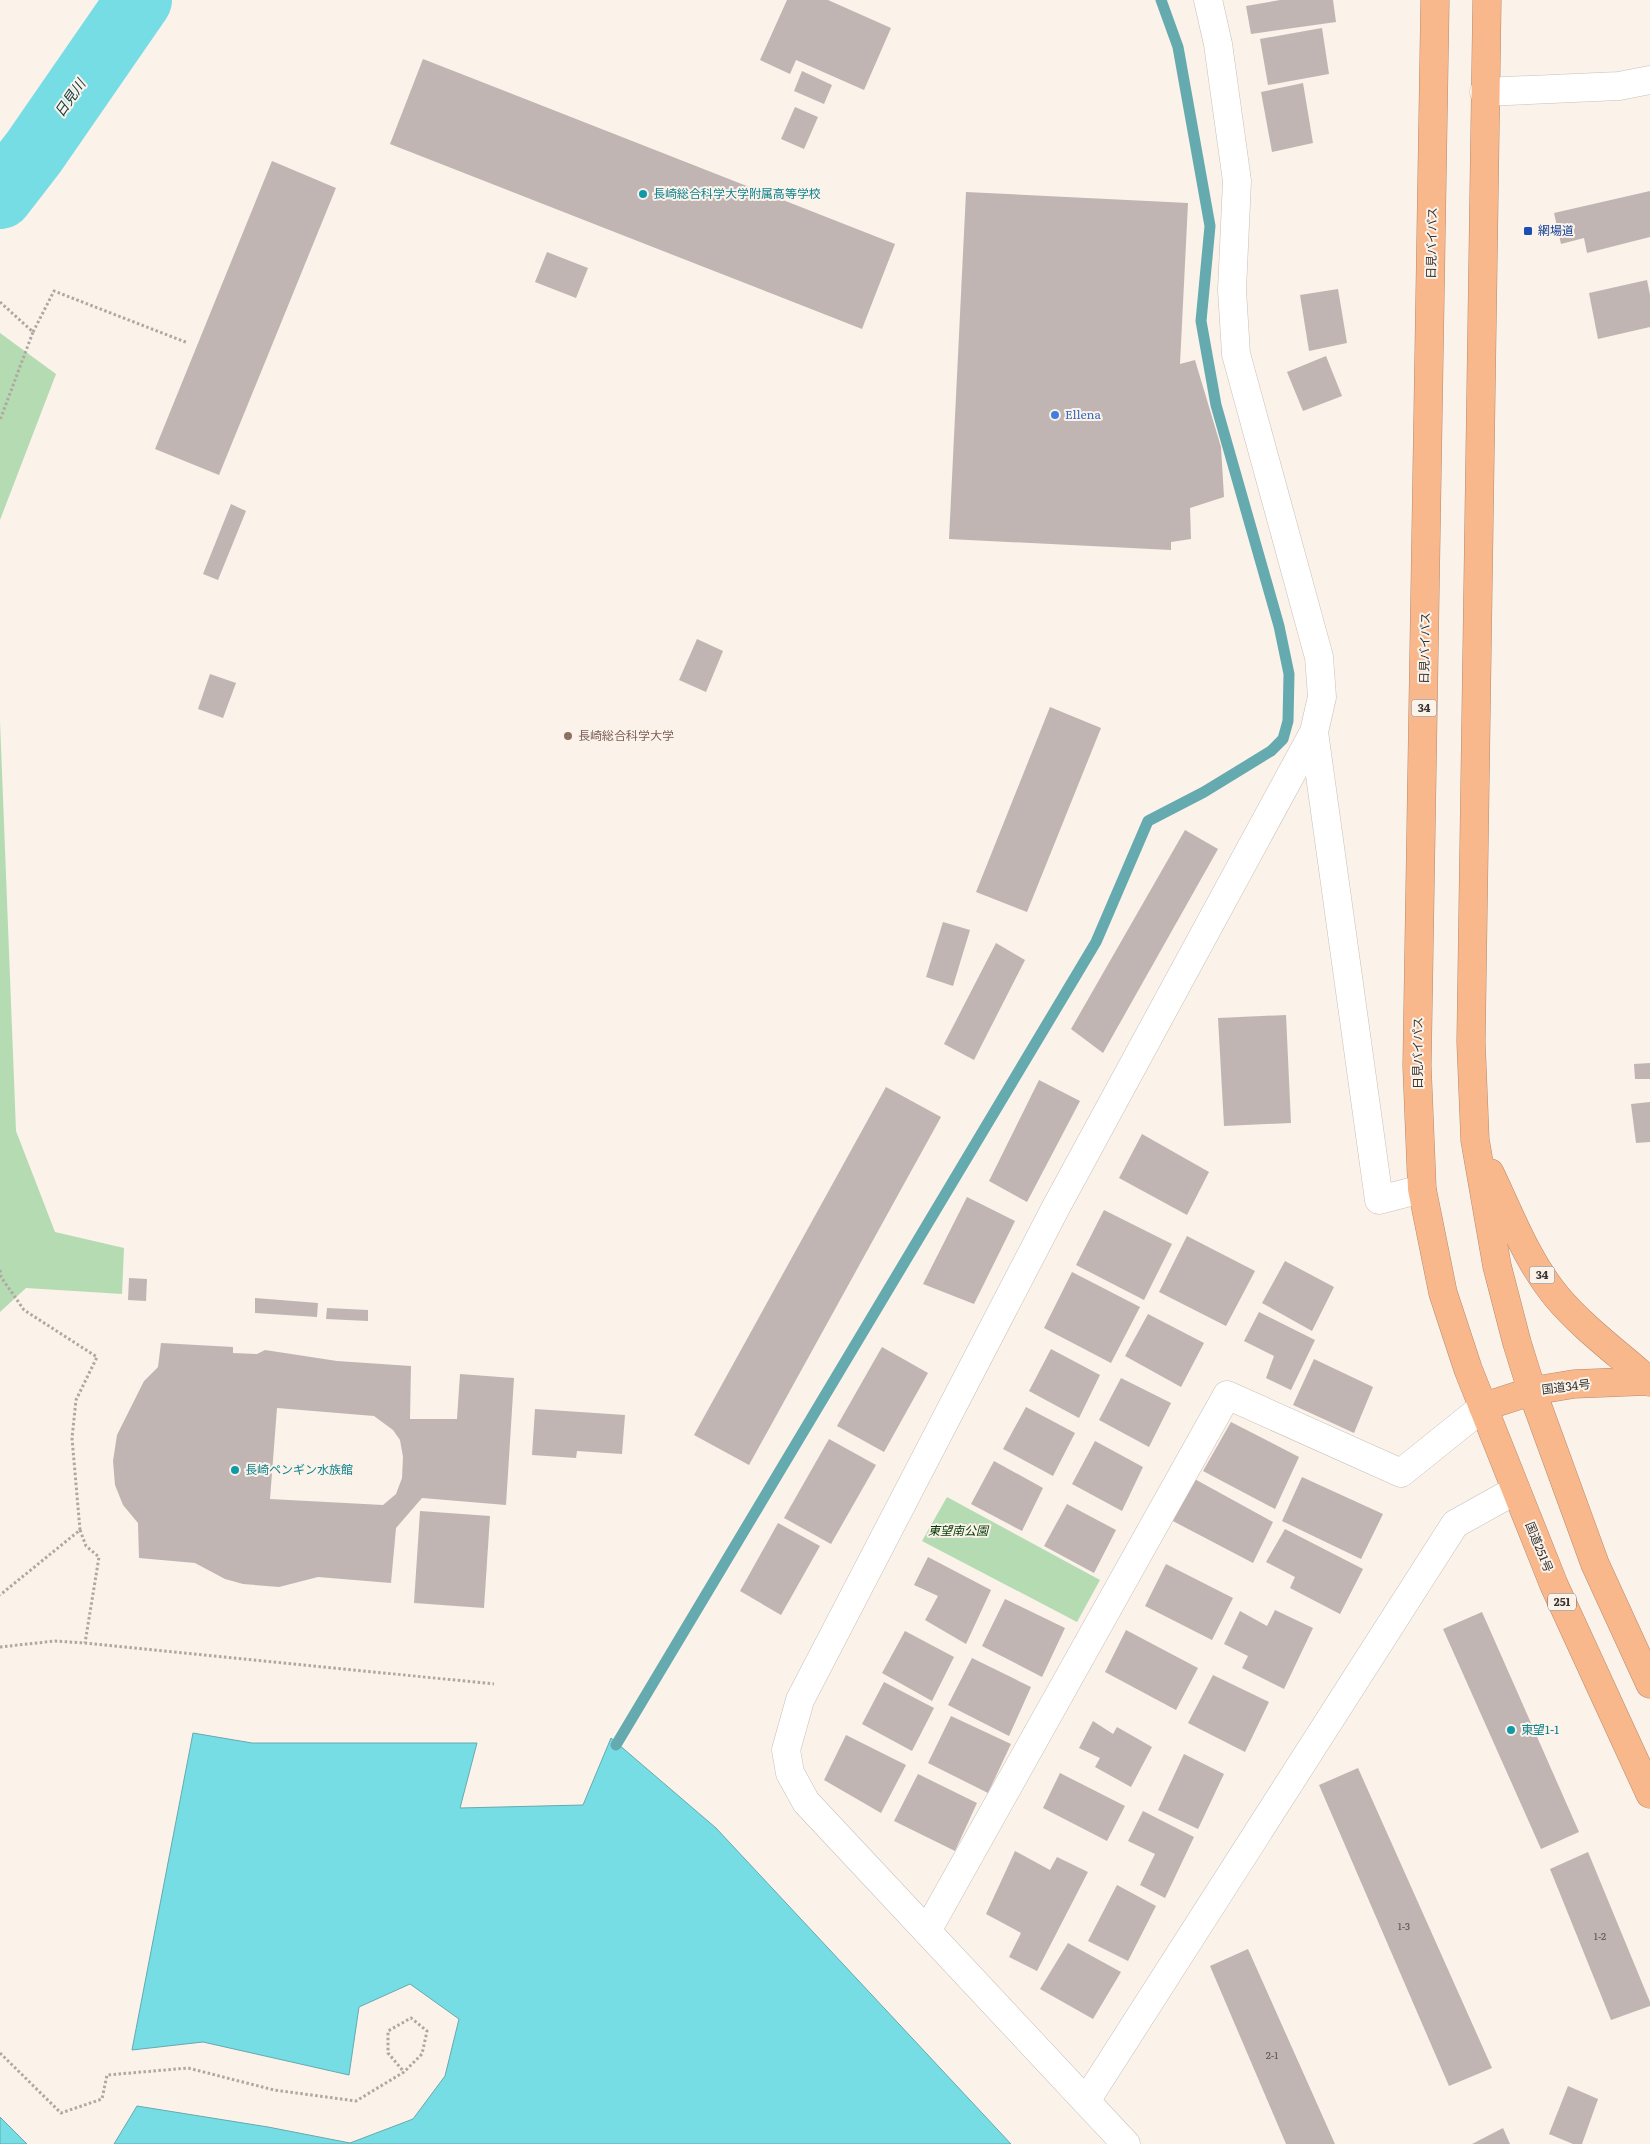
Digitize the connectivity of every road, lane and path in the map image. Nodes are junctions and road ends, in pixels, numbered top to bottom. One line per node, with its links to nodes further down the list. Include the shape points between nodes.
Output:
1 (1208, 0): 10 (street, via 1218,44 1237,181 1232,290 1236,354 1318,657 1322,697)
2 (1435, 0): 12 (highway, 日見バイパス / 34, via 1417,1066)
3 (1487, 0): 5 (highway, 34)
4 (1650, 80): 5 (street, via 1619,86)
5 (1484, 92): 11 (highway, 34, via 1471,1042)
6 (0, 302): 7 (path)
7 (34, 332): 8 (path, via 54,291); 9 (path)
8 (188, 343)
9 (0, 420)
10 (1314, 732): 12 (street, via 1379,1200); 25 (street, via 1055,1209 800,1700 786,1750 790,1773 806,1802)
11 (1474, 1140): 14 (highway, 34, via 1528,1254 1557,1297); 15 (highway, 34, via 1497,1266)
12 (1422, 1189): 16 (highway, 日見バイパス / 34, via 1443,1294)
13 (0, 1270): 18 (path, via 24,1310 97,1357 76,1400 72,1438)
14 (1649, 1381): 15 (highway, 国道34号 / 34, via 1574,1384)
15 (1532, 1391): 16 (highway, 国道34号 / 34); 23 (highway, via 1595,1564)
16 (1483, 1407): 17 (highway, 国道251号 / 251); 25 (street, via 1401,1472 1227,1395)
17 (1516, 1490): 24 (highway, 国道251号 / 251, via 1554,1585); 28 (street, via 1456,1524)
18 (80, 1530): 19 (path); 20 (path, via 86,1546 99,1557)
19 (0, 1595)
20 (85, 1643): 21 (path, via 55,1641); 22 (path)
21 (0, 1647)
22 (494, 1684)
23 (1650, 1684)
24 (1650, 1794)
25 (927, 1931): 28 (street)
26 (0, 2053): 27 (path, via 61,2113 102,2099 107,2075 188,2068 274,2090 356,2101)
27 (404, 2072): 27 (path, via 422,2054 427,2031 411,2018 388,2031 388,2053)
28 (1086, 2101): 29 (street)
29 (1126, 2144)

